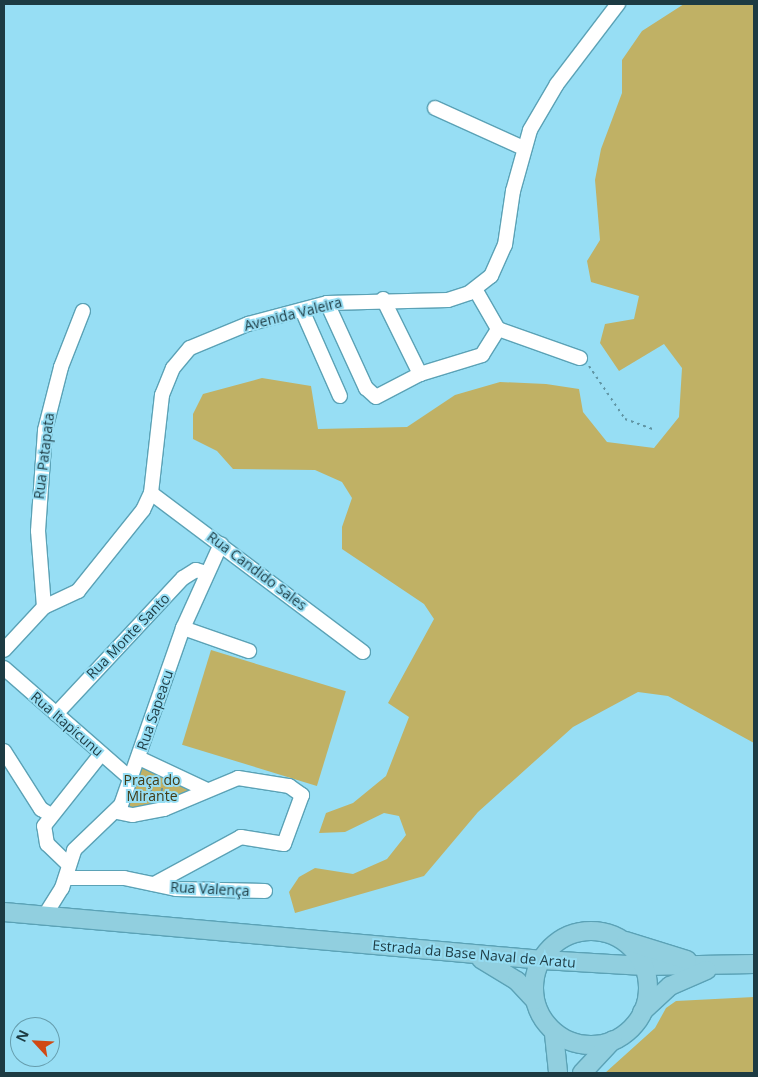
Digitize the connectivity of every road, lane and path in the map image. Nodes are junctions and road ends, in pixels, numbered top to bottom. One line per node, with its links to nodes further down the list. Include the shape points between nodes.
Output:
1 (618, 4): 3 (street, Avenida Valeira, via 557,84)
2 (435, 108): 3 (street)
3 (523, 148): 4 (street, Avenida Valeira, via 500,259)
4 (475, 289): 5 (street, Avenida Valeira, via 448,300); 9 (street)
5 (383, 299): 6 (street, Avenida Valeira); 11 (street)
6 (327, 303): 7 (street, Avenida Valeira); 11 (street, via 366,388 380,397)
7 (302, 310): 12 (street); 14 (street, Avenida Valeira, via 214,336 181,356 162,395)
8 (83, 311): 17 (street, Rua Patapata, via 60,367 45,430 38,531)
9 (498, 329): 10 (street); 11 (street, via 482,354)
10 (580, 358): 13 (path, via 626,419)
11 (420, 374)
12 (340, 396)
13 (653, 429)
14 (151, 493): 15 (street, Rua Candido Sales); 17 (street, Avenida Valeira, via 104,564 78,591)
15 (221, 544): 16 (street, Rua Sapeacu); 21 (street, Rua Candido Sales)
16 (206, 573): 18 (street, Rua Sapeacu); 23 (street, Rua Monte Santo, via 196,570 183,578)
17 (44, 607): 19 (street, Avenida Valeira)
18 (183, 628): 20 (street); 26 (street, Rua Sapeacu)
19 (4, 650)
20 (249, 651)
21 (363, 652)
22 (4, 668): 23 (street, Rua Itapicunu)
23 (56, 714): 25 (street, Rua Itapicunu)
24 (4, 751): 32 (street, via 41,809)
25 (101, 754): 27 (street, Rua Itapicunu); 32 (street)
26 (139, 758): 27 (street, Rua Sapeacu); 28 (street)
27 (131, 780): 29 (path); 31 (street, Rua Sapeacu)
28 (205, 789): 30 (street); 34 (street, Rua Valença, via 248,777 290,786 303,797 284,844 241,837)
29 (149, 799): 30 (path); 30 (path, via 154,778 169,780 159,792)
30 (164, 809): 31 (street, via 132,815)
31 (117, 812): 33 (street, Rua Sapeacu, via 78,844)
32 (51, 815): 33 (street, via 44,839)
33 (68, 872): 34 (street, Rua Valença); 37 (street, Rua Sapeacu)
34 (154, 884): 35 (street, Rua Valença)
35 (265, 891)
36 (4, 912): 37 (main road, Estrada da Base Naval de Aratu)
37 (45, 915): 40 (main road, Estrada da Base Naval de Aratu)
38 (620, 939): 39 (main road, via 583,932); 43 (main road); 44 (main road)
39 (554, 945): 40 (main road); 41 (main road)
40 (474, 955): 41 (main road, Estrada da Base Naval de Aratu); 45 (main road, via 510,975)
41 (543, 960): 43 (main road, Estrada da Base Naval de Aratu); 45 (main road, via 536,976)
42 (754, 964): 44 (main road, Estrada da Base Naval de Aratu)
43 (644, 966): 44 (main road, Estrada da Base Naval de Aratu); 46 (main road, via 646,998)
44 (714, 966): 46 (main road, via 670,986)
45 (535, 1000): 47 (main road)
46 (642, 1012): 48 (main road)
47 (554, 1034): 48 (main road, via 583,1044); 49 (main road)
48 (613, 1040): 50 (main road)
49 (558, 1073)
50 (582, 1073)

